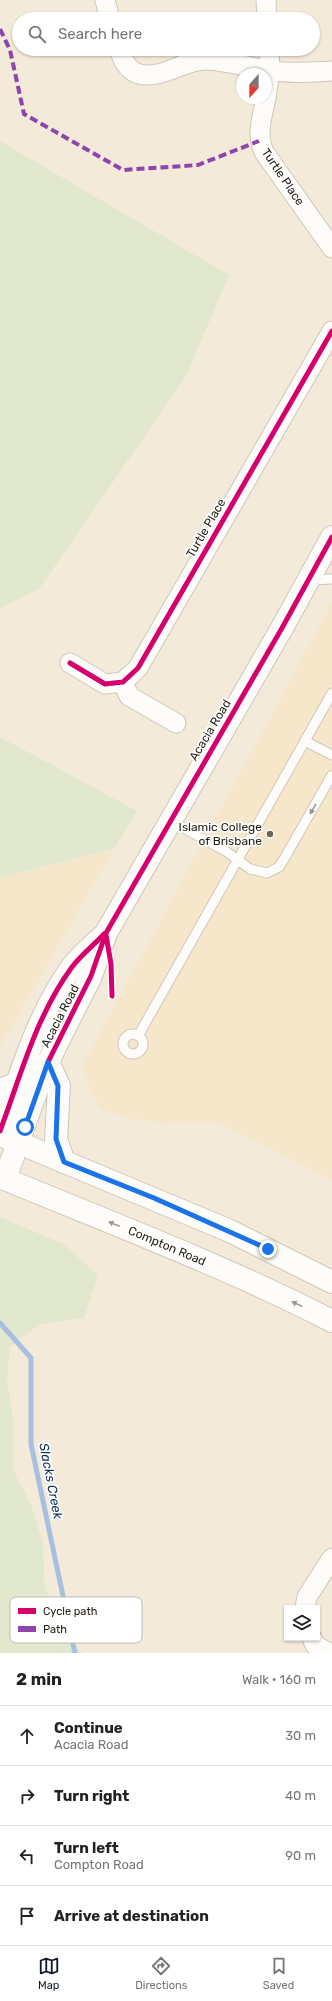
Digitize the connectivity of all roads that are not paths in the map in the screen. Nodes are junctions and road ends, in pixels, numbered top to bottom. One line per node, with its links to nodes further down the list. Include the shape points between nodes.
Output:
1 (105, 0): 3 (street)
2 (266, 0): 4 (street)
3 (108, 12)
4 (267, 12)
5 (122, 56): 7 (street, via 126,65 138,74 146,75 156,75 196,61 207,60)
6 (269, 56): 8 (street, Turtle Place)
7 (253, 68)
8 (270, 68)
9 (272, 71): 10 (street)
10 (332, 71)
11 (265, 104): 12 (street, Turtle Place, via 259,130 259,141 264,152)
12 (332, 248)
13 (332, 330): 18 (street, Turtle Place, via 138,668)
14 (329, 550): 16 (street, Acacia Road)
15 (332, 579): 16 (lane)
16 (309, 580): 24 (street, Acacia Road)
17 (70, 663): 18 (street, via 105,684)
18 (123, 682): 20 (street, via 128,696)
19 (332, 693): 21 (lane)
20 (176, 723)
21 (305, 741): 22 (lane); 25 (lane)
22 (332, 755)
23 (332, 775): 25 (lane, one-way to 25, via 279,867 262,873)
24 (170, 821): 25 (lane, via 227,852); 26 (street, Acacia Road)
25 (238, 861): 27 (lane)
26 (106, 933): 28 (street, Acacia Road, via 91,976); 29 (street, Acacia Road, via 73,966)
27 (138, 1036)
28 (48, 1062): 31 (street, Acacia Road); 32 (street, via 58,1086 56,1139)
29 (8, 1087): 30 (street, Acacia Road)
30 (0, 1131)
31 (10, 1139): 32 (street); 33 (street, Acacia Road)
32 (64, 1162): 34 (street, via 230,1231)
33 (3, 1178): 35 (street, Compton Road, one-way to 33, via 187,1254)
34 (332, 1282)
35 (332, 1321)
36 (332, 1558): 37 (street, via 307,1597)
37 (306, 1605)
38 (313, 1641): 39 (street, via 315,1645)
39 (329, 1653)

